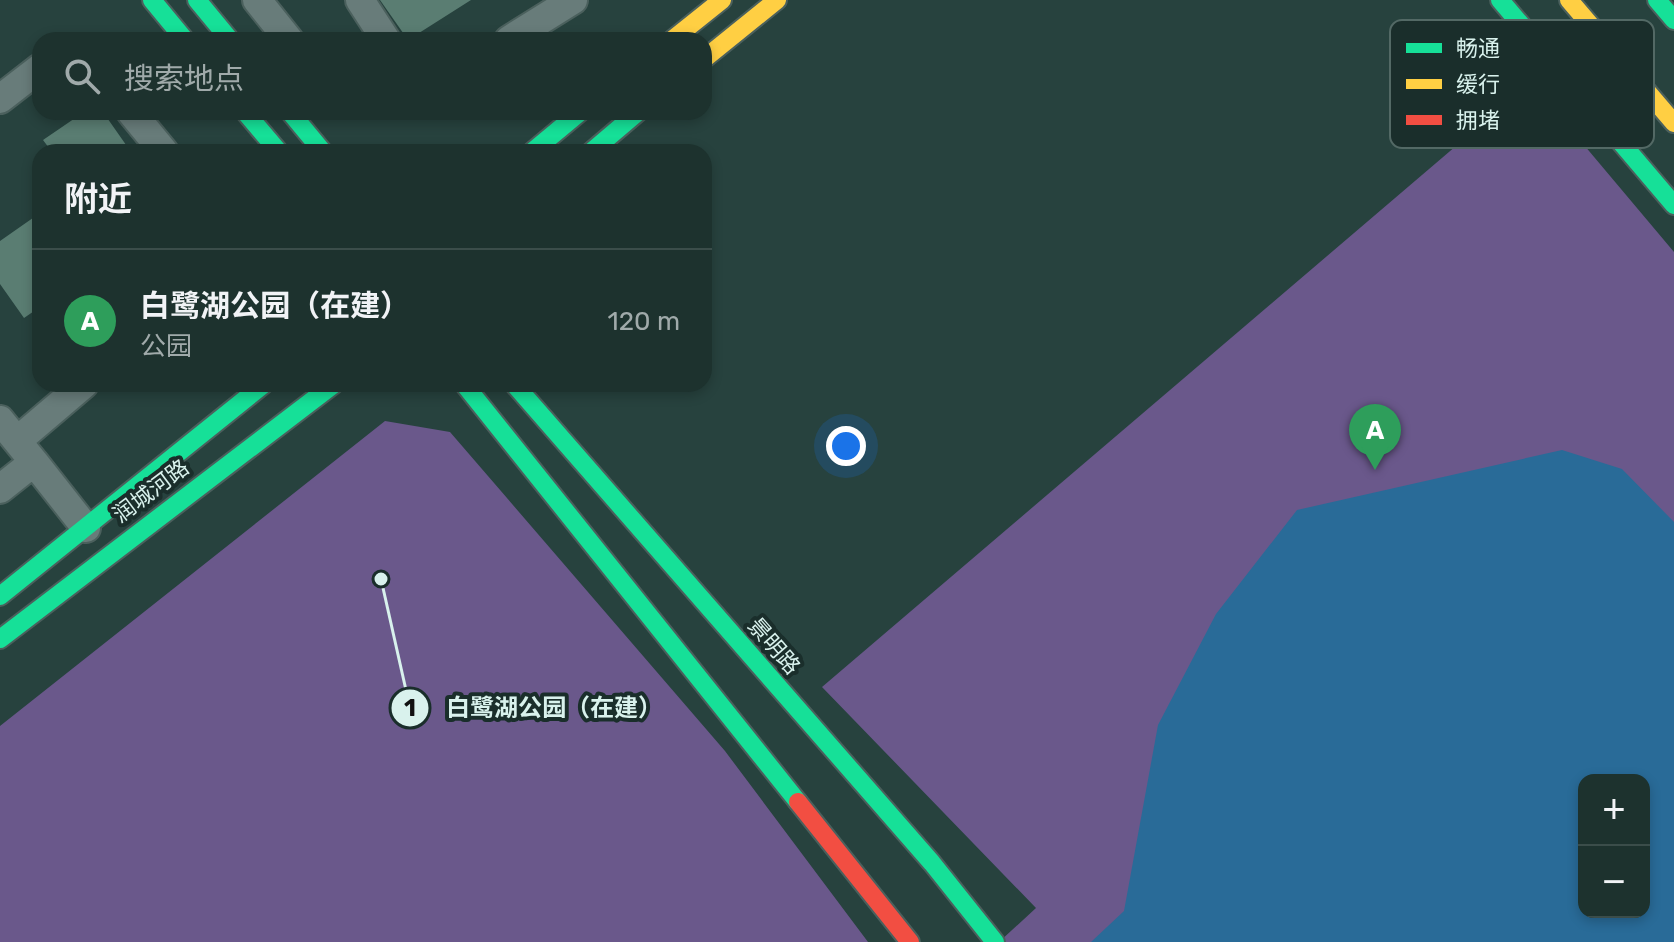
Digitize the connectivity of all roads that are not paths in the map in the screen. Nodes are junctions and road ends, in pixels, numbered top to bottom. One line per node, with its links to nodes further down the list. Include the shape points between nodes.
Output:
1 (152, 0): 14 (street)
2 (197, 0): 15 (street)
3 (257, 0): 16 (street)
4 (360, 0): 17 (street)
5 (573, 0): 18 (street)
6 (722, 0): 19 (street)
7 (777, 0): 20 (street)
8 (1500, 0): 11 (street)
9 (1569, 0): 12 (street)
10 (1657, 0): 13 (street)
11 (1517, 20)
12 (1586, 20)
13 (1674, 20)
14 (178, 32)
15 (223, 32)
16 (283, 32)
17 (381, 32)
18 (522, 32)
19 (682, 32)
20 (712, 53)
21 (32, 74): 22 (street)
22 (0, 99)
23 (1654, 100): 29 (street)
24 (138, 120): 30 (street)
25 (252, 120): 31 (street)
26 (297, 120): 32 (street)
27 (570, 120): 33 (street)
28 (629, 120): 34 (street)
29 (1674, 123)
30 (157, 144)
31 (272, 144)
32 (316, 144)
33 (542, 144)
34 (600, 144)
35 (1626, 148): 36 (street)
36 (1674, 205)
37 (75, 392): 42 (street)
38 (254, 392): 44 (street, 润城河路)
39 (324, 392): 46 (street, 润城河路)
40 (470, 392): 47 (street)
41 (521, 392): 48 (street, 景明路)
42 (17, 441): 43 (street); 44 (street)
43 (0, 489)
44 (86, 528): 45 (street, 润城河路)
45 (0, 596)
46 (0, 639)
47 (910, 942)
48 (995, 942)

